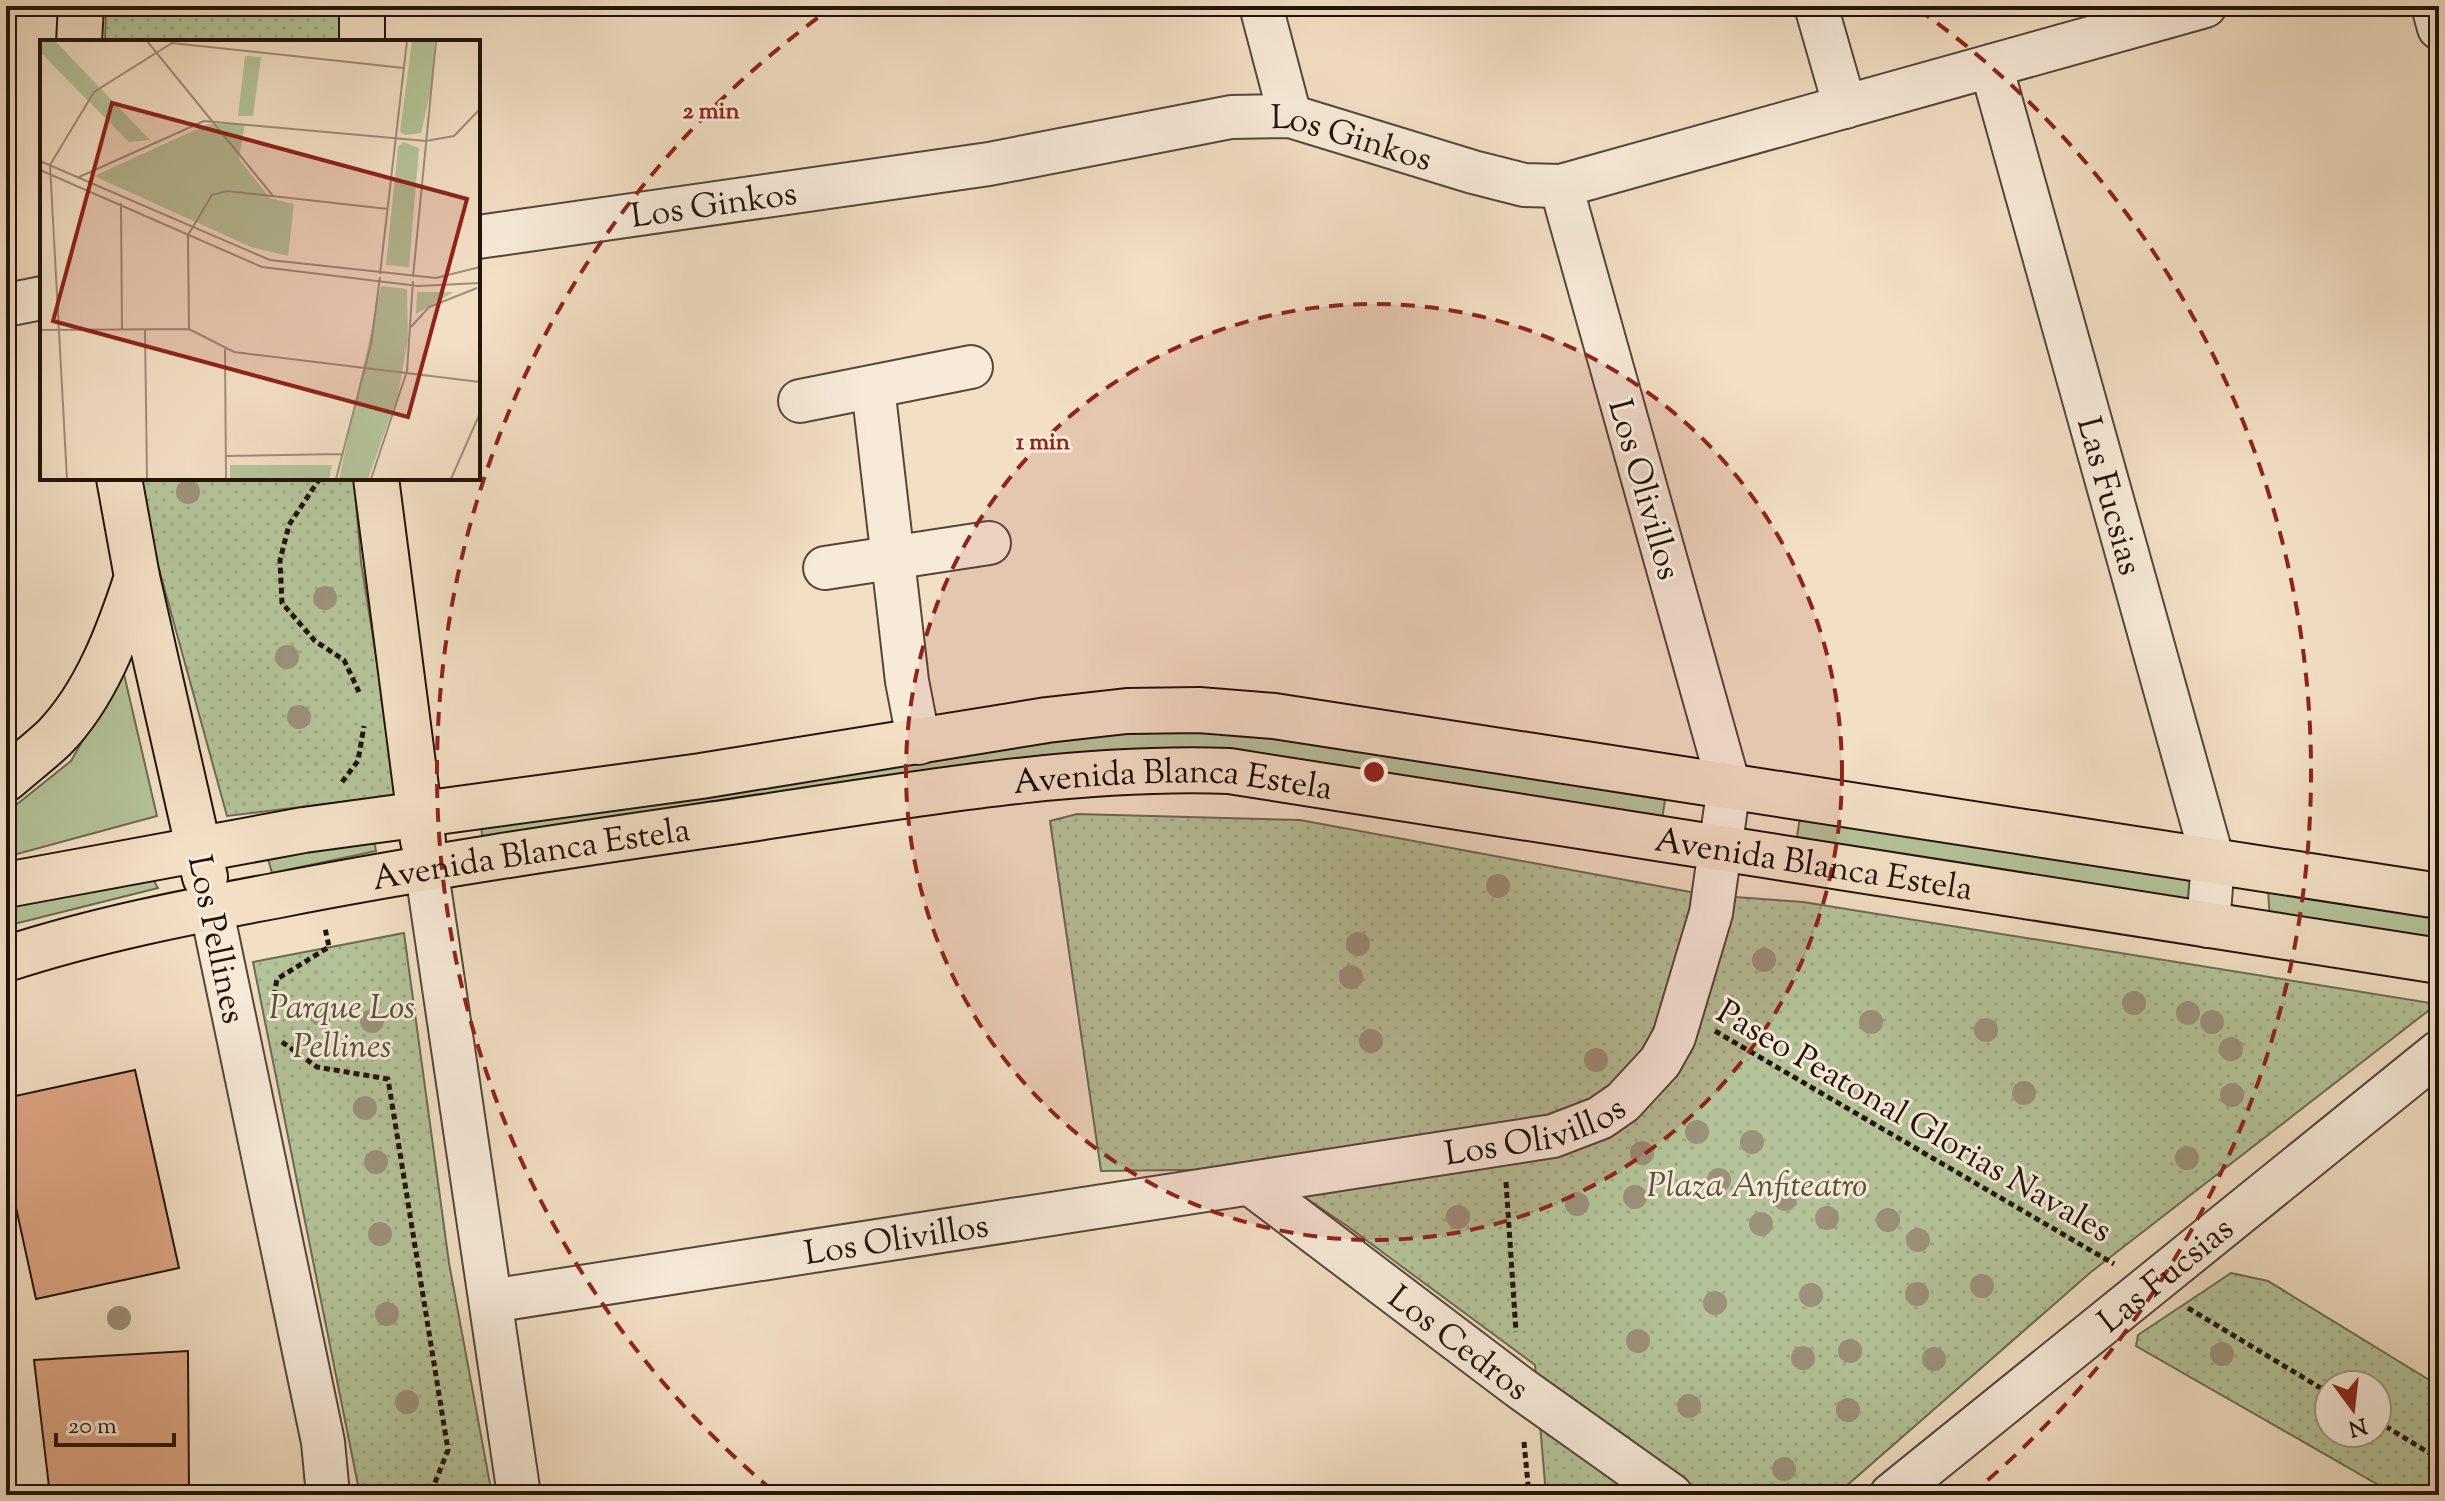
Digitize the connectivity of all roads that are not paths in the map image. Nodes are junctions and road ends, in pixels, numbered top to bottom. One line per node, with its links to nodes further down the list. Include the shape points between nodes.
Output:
1 (81, 6): 8 (main road)
2 (362, 6): 9 (main road)
3 (1261, 6): 12 (street)
4 (1816, 6): 11 (street)
5 (2205, 6): 10 (street, Los Ginkos)
6 (2433, 6): 7 (street)
7 (2439, 28)
8 (79, 40)
9 (362, 40)
10 (1991, 66): 11 (street, Los Ginkos); 32 (street, Las Fucsias)
11 (1845, 107): 13 (street, Los Ginkos)
12 (1290, 116): 13 (street, Los Ginkos, via 1524,185); 14 (street, Los Ginkos, via 1231,117 974,166)
13 (1561, 186): 28 (street, Los Olivillos)
14 (480, 237)
15 (40, 298): 16 (street)
16 (6, 305)
17 (971, 367): 18 (street)
18 (873, 387): 19 (street); 23 (street)
19 (800, 401)
20 (119, 480): 25 (main road, Los Pellines)
21 (376, 480): 29 (main road)
22 (989, 543): 23 (street)
23 (890, 557): 24 (street); 26 (street)
24 (825, 568)
25 (137, 577): 27 (main road, via 113,644 77,707 55,736); 30 (main road, Los Pellines)
26 (919, 743): 28 (main road, Avenida Blanca Estela, via 1073,717 1199,710 1274,716); 29 (main road, Avenida Blanca Estela)
27 (6, 779)
28 (1729, 786): 31 (street, Los Olivillos); 32 (main road, Avenida Blanca Estela)
29 (419, 812): 30 (main road, Avenida Blanca Estela); 33 (main road)
30 (198, 848): 34 (main road, Avenida Blanca Estela); 36 (main road, Los Pellines)
31 (1722, 849): 33 (main road, Avenida Blanca Estela, via 1229,771 1161,769 892,799); 37 (main road, Avenida Blanca Estela); 41 (street, Los Olivillos, via 1711,913 1683,1012 1660,1062 1623,1102 1577,1128 1529,1141)
32 (2213, 861): 35 (main road, Avenida Blanca Estela); 37 (street, Las Fucsias)
33 (426, 866): 36 (main road, Avenida Blanca Estela); 42 (street)
34 (6, 885)
35 (2439, 896)
36 (211, 907): 38 (main road, Avenida Blanca Estela, via 64,940); 43 (street, Los Pellines, via 323,1442)
37 (2208, 926): 39 (main road, Avenida Blanca Estela)
38 (6, 959)
39 (2439, 961)
40 (2439, 1052): 46 (street, Las Fucsias)
41 (1252, 1185): 42 (street, Los Olivillos); 45 (street, Los Cedros)
42 (491, 1301): 44 (street)
43 (328, 1495)
44 (519, 1495)
45 (1671, 1495)
46 (1891, 1495)

